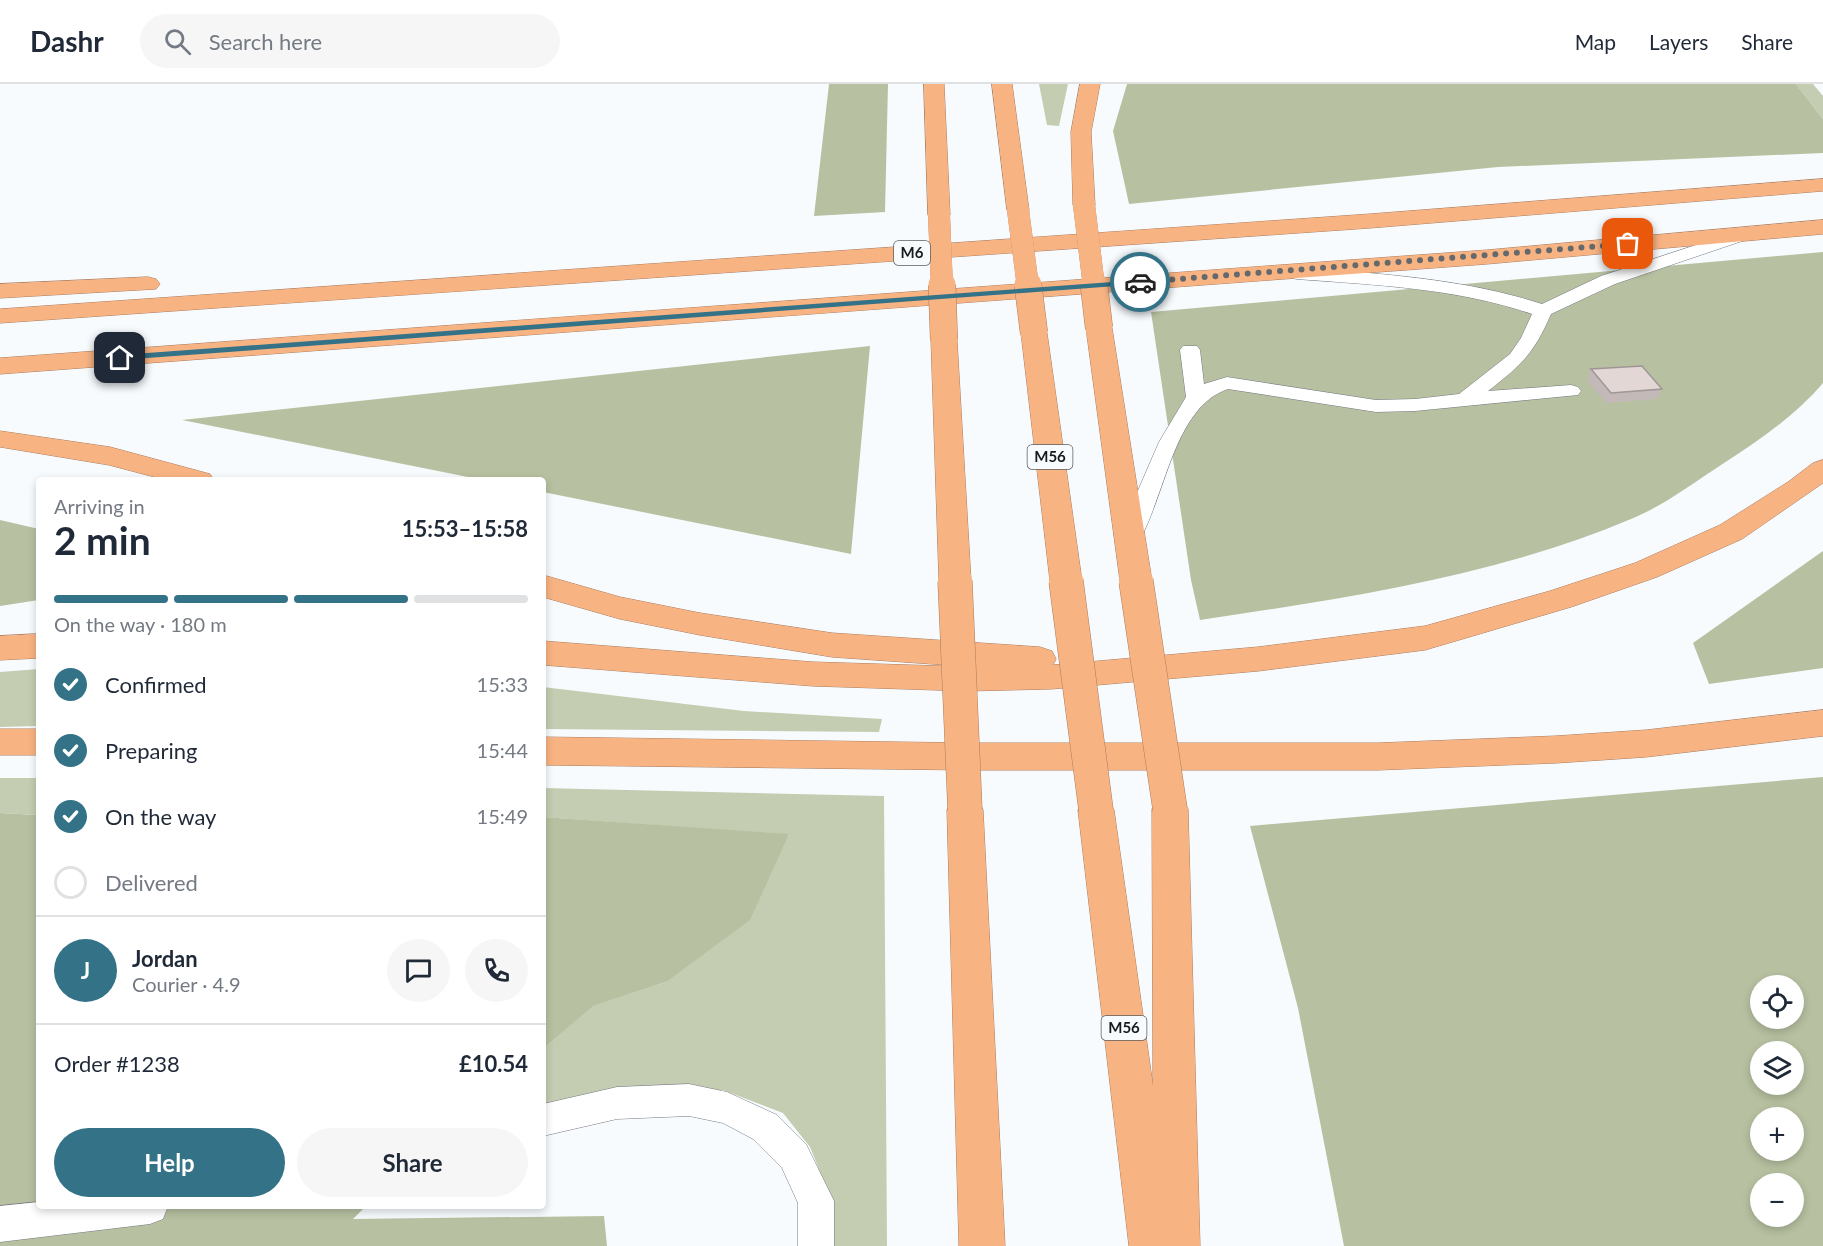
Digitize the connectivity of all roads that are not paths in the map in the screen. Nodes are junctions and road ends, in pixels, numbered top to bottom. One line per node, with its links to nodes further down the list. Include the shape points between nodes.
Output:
1 (934, 84): 34 (highway, bridge)
2 (1002, 84): 35 (highway, M56, bridge)
3 (1089, 84): 20 (highway, bridge, via 1081,132 1084,205)
4 (1823, 185): 8 (highway, M6, via 1358,222)
5 (1823, 227): 6 (highway)
6 (1745, 234): 7 (highway); 10 (lane, via 1608,280)
7 (1286, 272): 10 (lane, via 1472,290); 13 (highway)
8 (378, 290): 9 (highway, via 150,284); 11 (highway, M6)
9 (0, 291)
10 (1544, 311): 16 (lane, via 1517,358)
11 (0, 316)
12 (1190, 350): 15 (lane)
13 (0, 366)
14 (1571, 392): 16 (lane)
15 (1196, 397): 16 (lane, via 1227,383 1376,406); 20 (lane, via 1178,426)
16 (1465, 399)
17 (0, 439): 19 (highway, via 110,456)
18 (1823, 469): 25 (highway, via 1731,532 1646,570 1560,599 1425,638)
19 (189, 477)
20 (1129, 539): 36 (highway, bridge, via 1170,809)
21 (546, 587): 25 (highway, via 620,608 832,645 1052,659)
22 (36, 646): 23 (highway)
23 (0, 648)
24 (546, 653): 25 (highway, via 813,674 967,679 1051,677)
25 (1258, 659)
26 (1823, 723): 29 (highway, via 1772,731 1503,753 1326,759)
27 (0, 742): 28 (highway)
28 (36, 742)
29 (546, 751)
30 (546, 1119): 33 (lane, via 617,1103 689,1100 727,1108 765,1127 794,1156 816,1202)
31 (125, 1209): 32 (lane)
32 (0, 1224)
33 (816, 1246)
34 (982, 1246)
35 (1152, 1246)
36 (1177, 1246)

